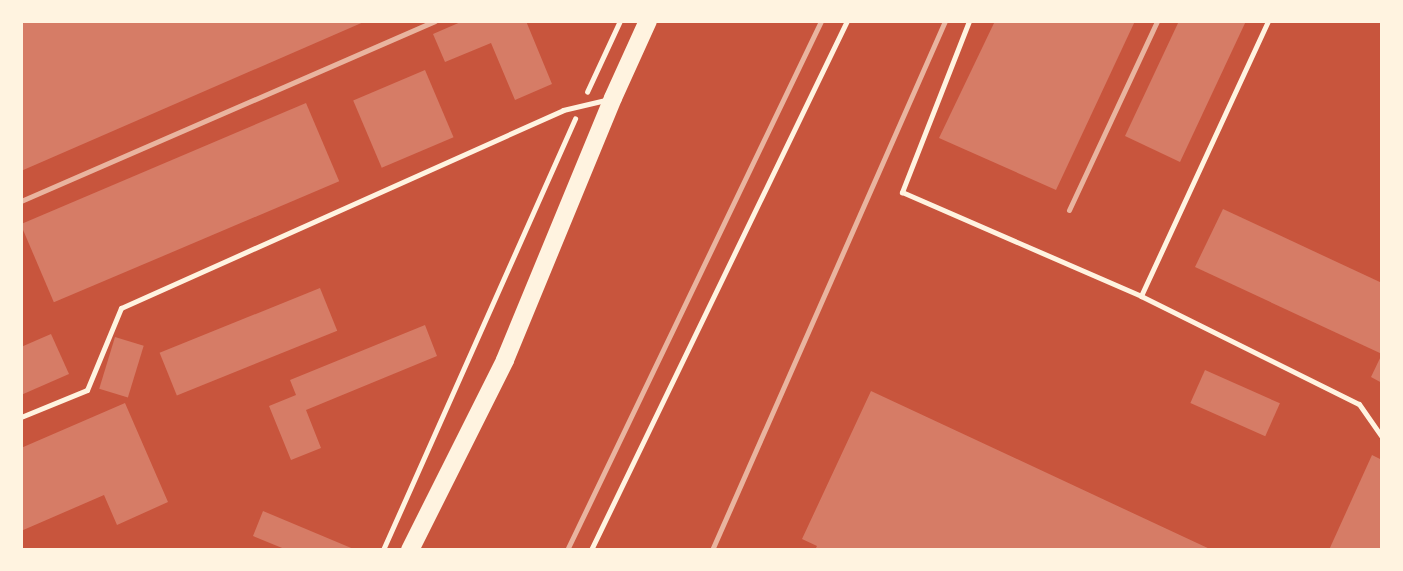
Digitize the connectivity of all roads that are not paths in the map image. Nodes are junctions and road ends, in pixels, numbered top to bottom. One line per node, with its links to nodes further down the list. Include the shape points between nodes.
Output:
1 (648, 21): 4 (main road)
2 (968, 21): 5 (lane, via 902,192)
3 (1268, 21): 5 (lane)
4 (613, 98): 6 (lane, via 563,110 121,308 87,390); 8 (main road, via 505,360)
5 (1141, 296): 7 (lane, via 1359,404)
6 (21, 417)
7 (1382, 437)
8 (410, 550)

